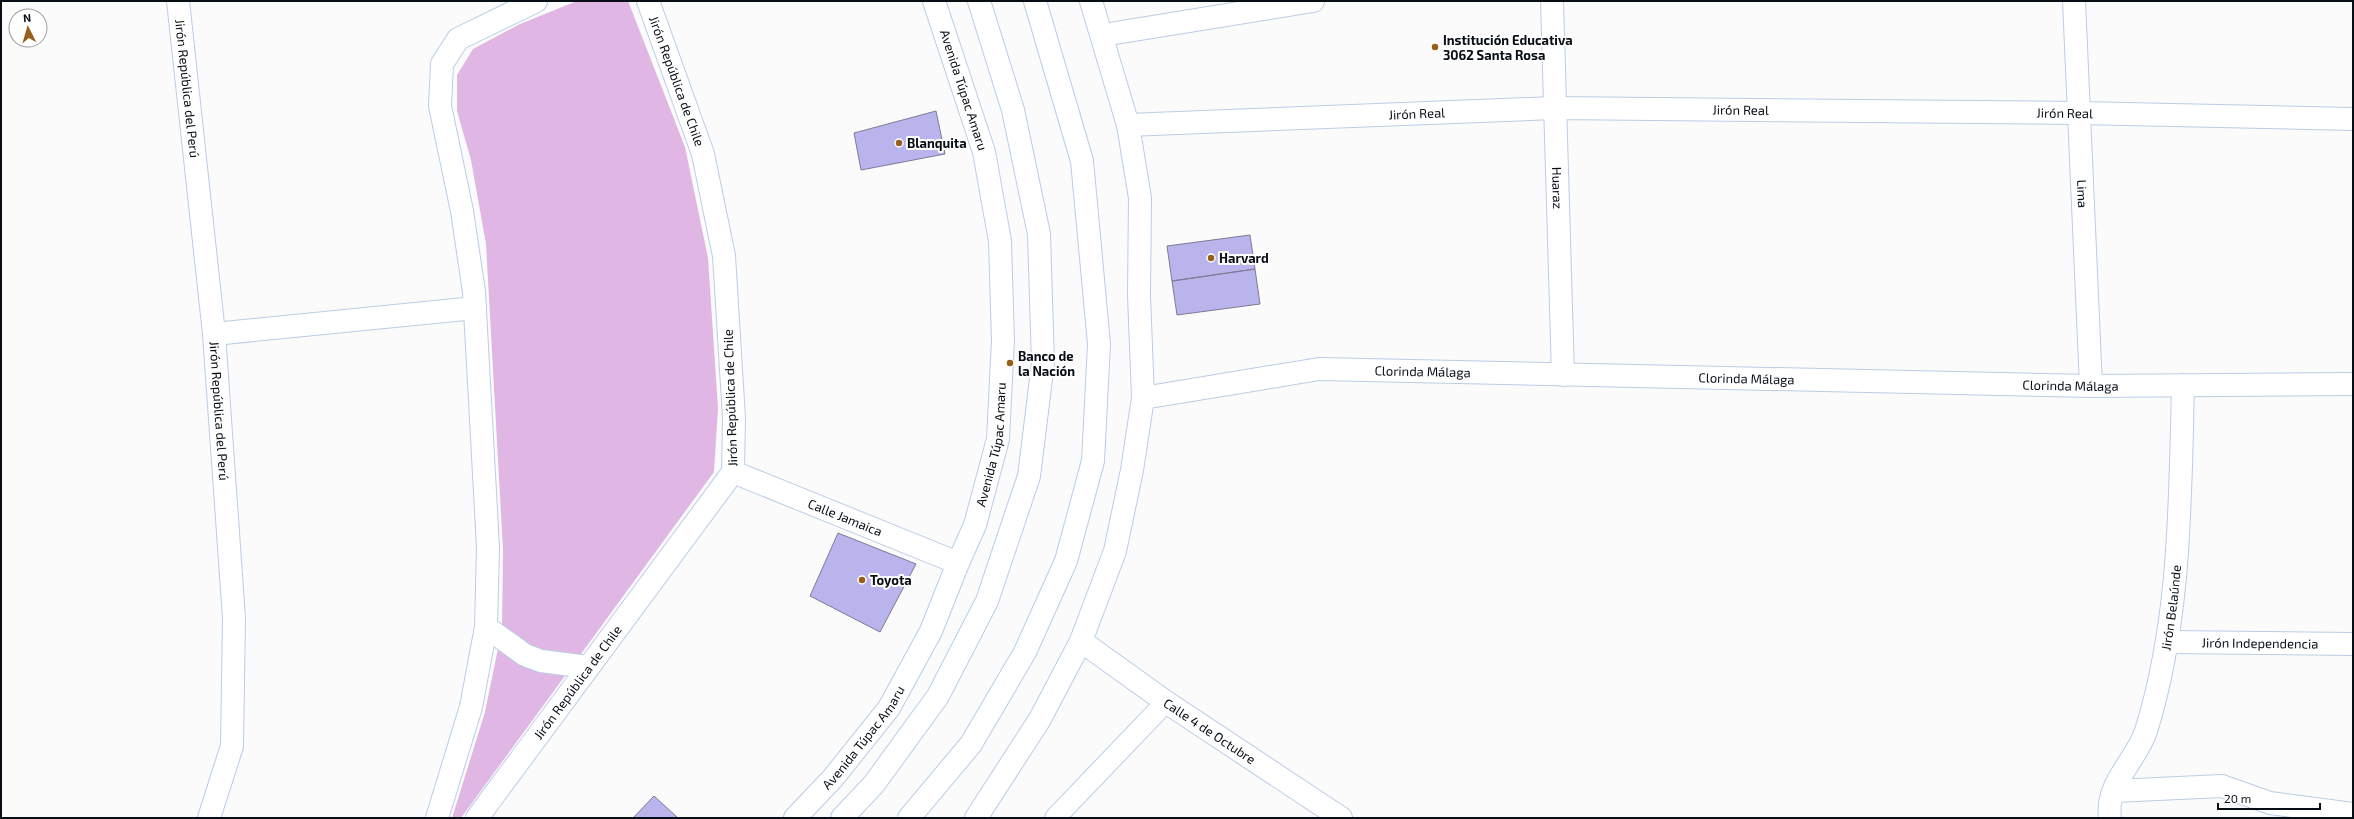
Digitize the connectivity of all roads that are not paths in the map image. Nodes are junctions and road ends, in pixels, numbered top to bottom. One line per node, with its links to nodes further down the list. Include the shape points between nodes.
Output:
1 (178, 1): 17 (main road, Jirón República del Perú)
2 (536, 1): 16 (main road, via 458,40 442,64 440,106 462,211)
3 (648, 1): 23 (main road, Jirón República de Chile, via 703,154 724,256 734,418)
4 (934, 1): 24 (main road, Avenida Túpac Amaru, via 984,152 1000,241 1003,340 998,439 975,525)
5 (979, 1): 37 (main road, via 1014,110 1039,234 1043,363 1029,476 987,601 938,696 874,784)
6 (1036, 1): 38 (main road, via 1082,161 1099,344 1093,461 1066,561 1025,652 971,744)
7 (1091, 1): 11 (main road)
8 (1313, 1): 11 (main road)
9 (1552, 1): 12 (main road, Huaraz)
10 (2074, 1): 13 (main road, Lima)
11 (1103, 35): 15 (main road)
12 (1554, 108): 13 (main road, Jirón Real); 15 (main road, Jirón Real); 18 (main road, Huaraz)
13 (2079, 114): 14 (main road, Jirón Real); 21 (main road, Lima)
14 (2353, 119)
15 (1128, 125): 22 (main road, via 1140,198 1139,295)
16 (475, 308): 17 (main road); 25 (main road, via 488,547)
17 (214, 334): 33 (main road, Jirón República del Perú, via 234,633 232,746)
18 (1563, 375): 21 (main road, Clorinda Málaga); 22 (main road, Clorinda Málaga, via 1319,369)
19 (2353, 384): 20 (main road, Clorinda Málaga)
20 (2183, 385): 21 (main road, Clorinda Málaga); 27 (main road, Jirón Belaúnde, via 2180,528)
21 (2091, 386)
22 (1143, 398): 26 (main road, via 1132,470 1115,551)
23 (733, 472): 24 (main road, Calle Jamaica); 29 (main road, Jirón República de Chile)
24 (958, 563): 36 (main road, Avenida Túpac Amaru, via 931,631 889,708 833,778)
25 (486, 627): 29 (main road, via 525,655 541,662); 34 (main road, via 471,707)
26 (1081, 641): 30 (main road, Calle 4 de Octubre); 39 (main road, via 1040,720)
27 (2167, 642): 28 (main road, Jirón Independencia); 31 (main road, Jirón Belaúnde, via 2146,731 2134,758 2119,775)
28 (2353, 644)
29 (588, 668): 35 (main road, Jirón República de Chile)
30 (1166, 702): 40 (lane); 41 (main road, Calle 4 de Octubre)
31 (2114, 791): 32 (main road, via 2222,786 2270,803); 42 (main road, Jirón Belaúnde, via 2109,811)
32 (2353, 814)
33 (209, 818)
34 (437, 818)
35 (477, 818)
36 (795, 818)
37 (842, 818)
38 (909, 818)
39 (976, 818)
40 (1055, 818)
41 (1341, 818)
42 (2110, 818)

